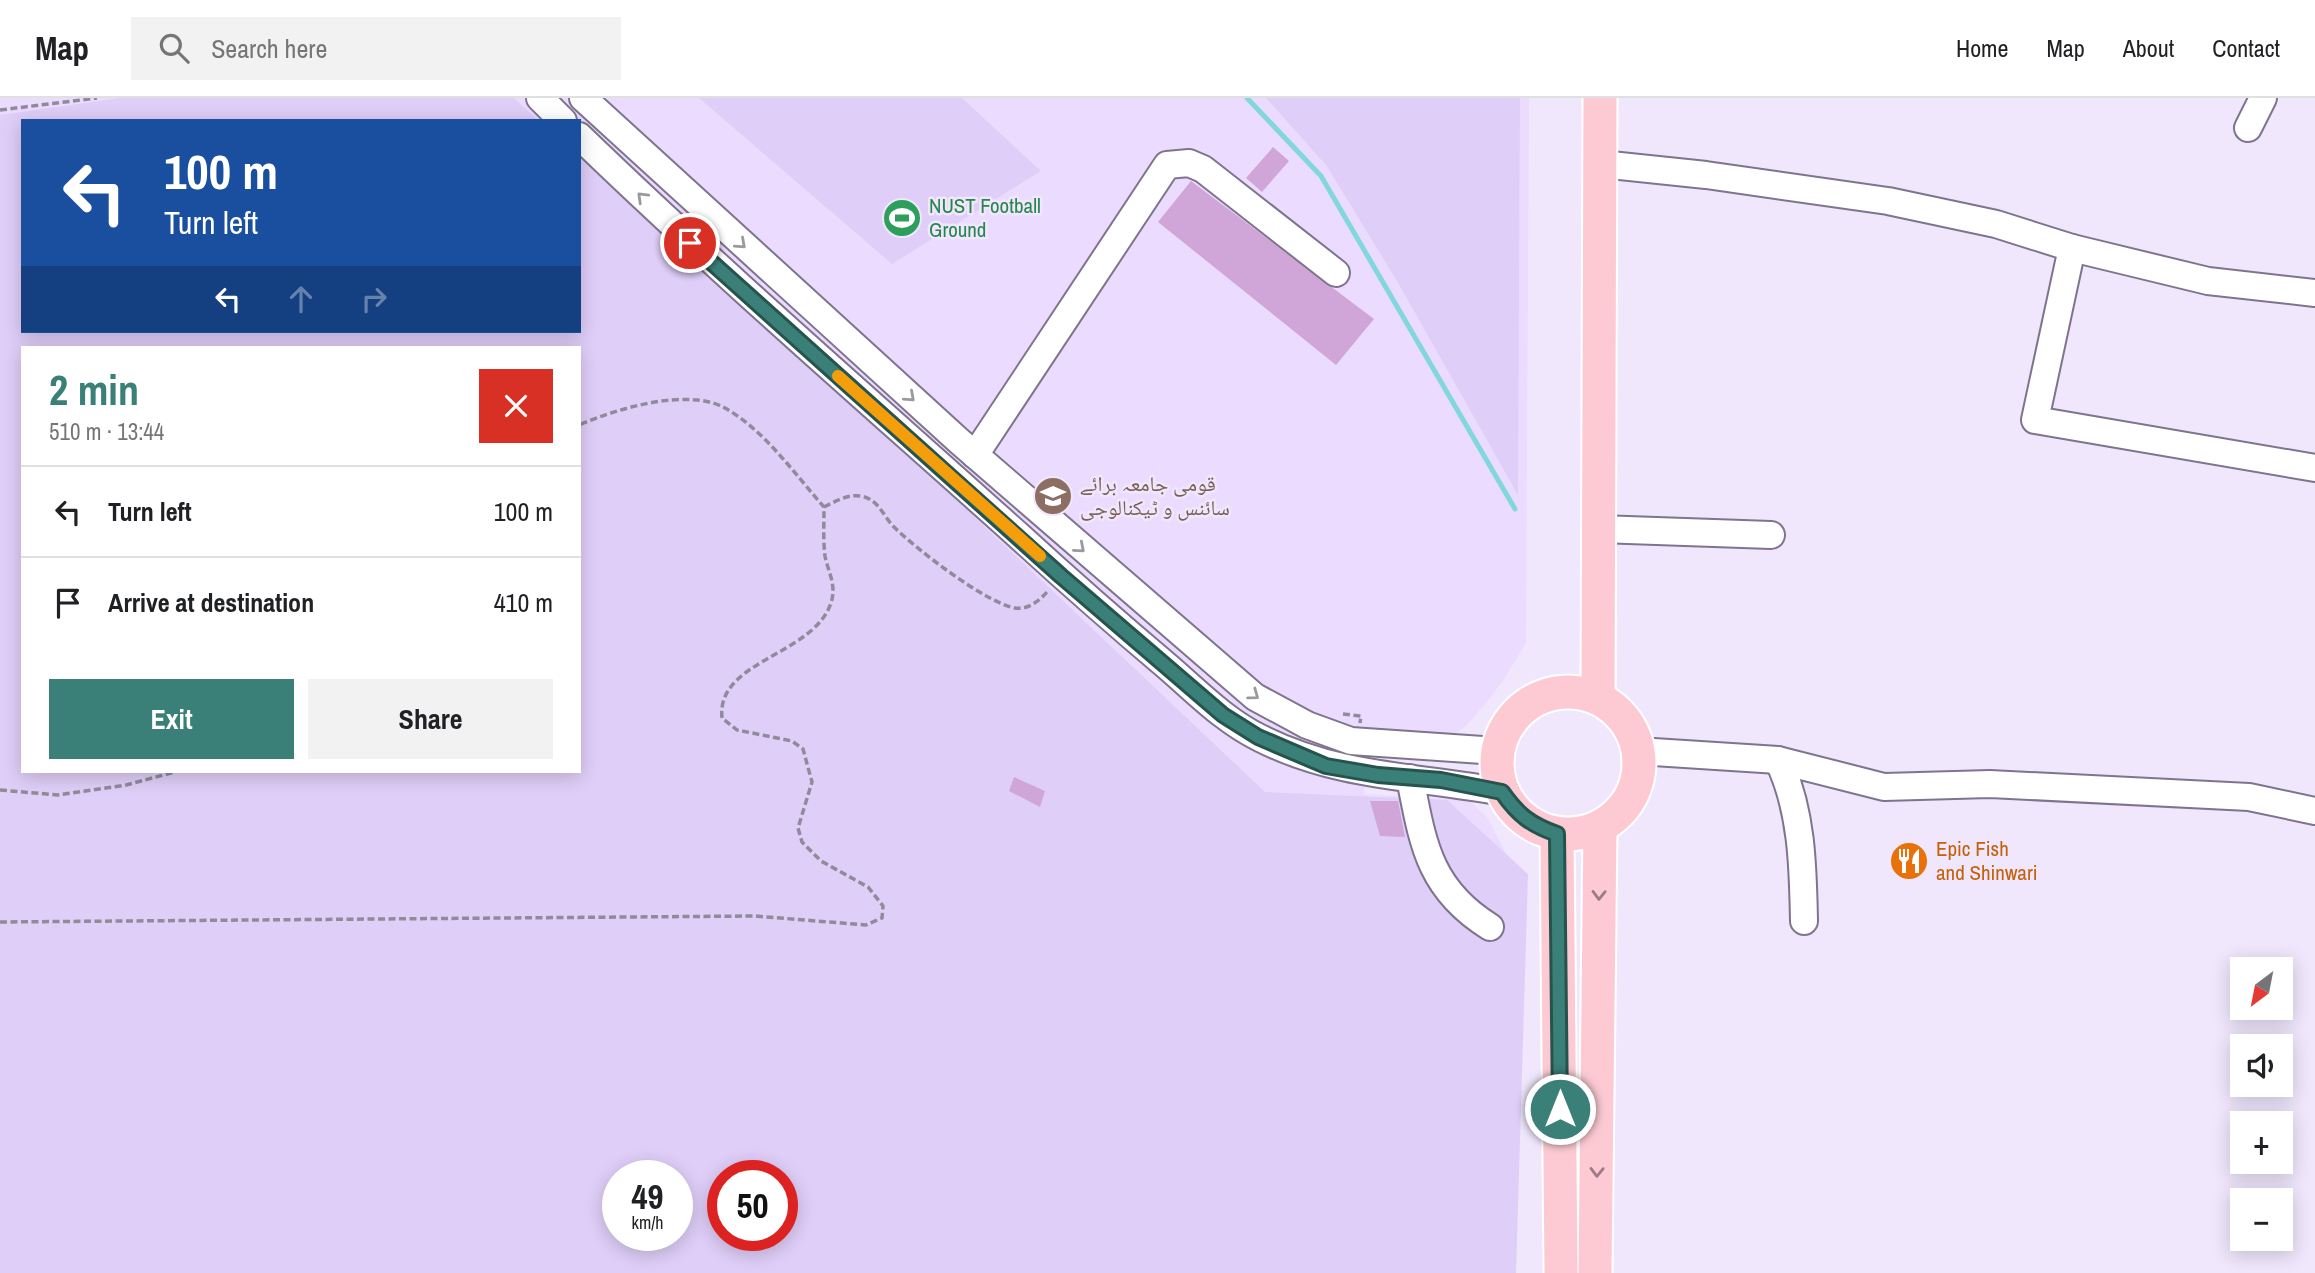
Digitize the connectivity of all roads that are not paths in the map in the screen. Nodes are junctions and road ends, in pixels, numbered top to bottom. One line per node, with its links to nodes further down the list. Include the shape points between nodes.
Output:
1 (540, 98): 5 (street)
2 (583, 98): 12 (street, one-way to 12)
3 (1600, 98): 8 (main road)
4 (2263, 98): 6 (street)
5 (561, 119)
6 (2248, 128)
7 (581, 138): 13 (street, one-way to 7, via 699,252)
8 (1601, 164): 9 (street, via 1888,201 1996,223); 15 (main road)
9 (2072, 248): 11 (street, via 2208,281); 14 (street, via 2035,420)
10 (1336, 273): 12 (street, via 1203,169 1189,163 1167,165)
11 (2315, 293)
12 (967, 448): 13 (street); 18 (street, one-way to 18, via 1222,670 1286,715 1351,741)
13 (940, 465): 21 (street, via 1223,715 1258,737 1326,766)
14 (2315, 468)
15 (1599, 529): 16 (street); 17 (main road)
16 (1771, 535)
17 (1598, 698): 18 (main road, via 1555,692 1538,698 1511,719); 19 (main road, via 1617,711 1631,729)
18 (1497, 751): 22 (main road)
19 (1638, 751): 20 (street); 24 (main road, via 1639,774 1632,795)
20 (1779, 760): 23 (street, via 1884,787 1990,784 2196,794 2249,797); 26 (street, via 1792,788 1803,869)
21 (1410, 778): 22 (street); 27 (street, via 1419,827 1434,871 1452,897)
22 (1502, 792): 25 (main road, via 1516,812)
23 (2315, 811)
24 (1600, 827): 25 (main road, via 1579,834); 29 (main road, one-way to 29)
25 (1557, 834): 28 (main road)
26 (1804, 921)
27 (1490, 926)
28 (1561, 1273)
29 (1595, 1273)

